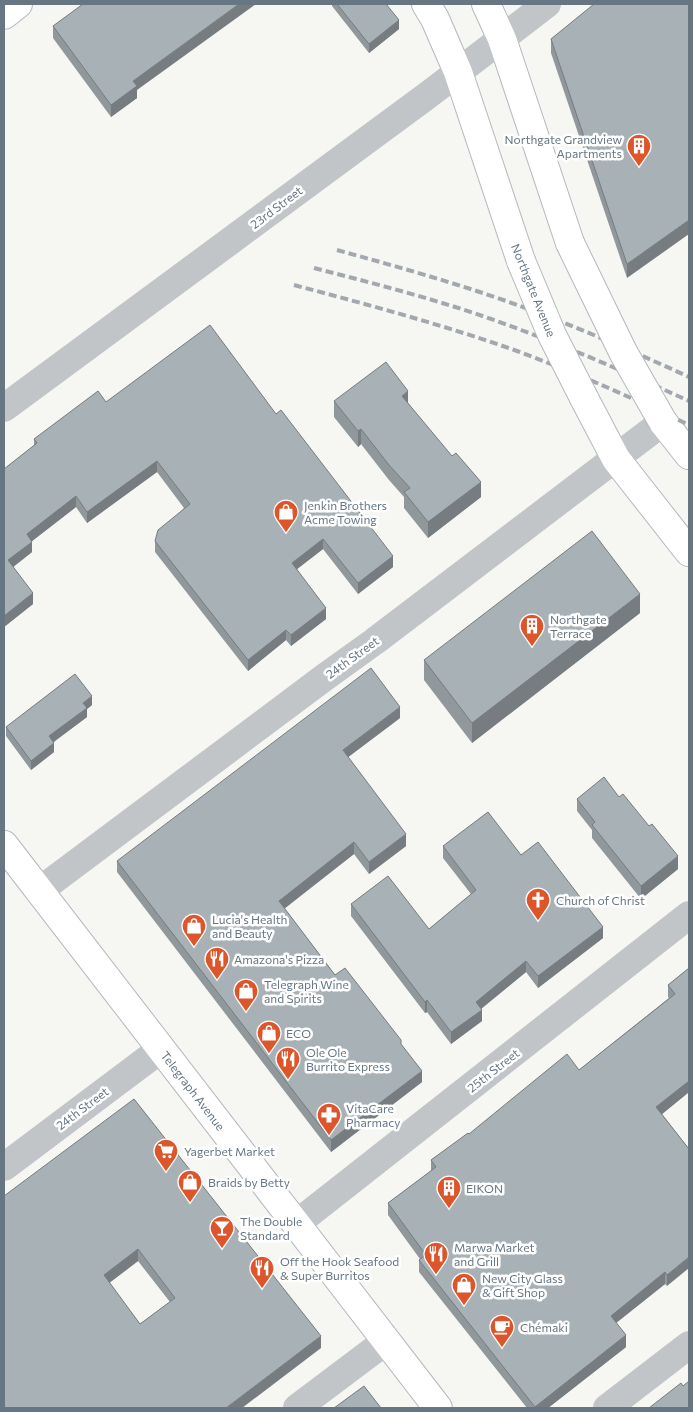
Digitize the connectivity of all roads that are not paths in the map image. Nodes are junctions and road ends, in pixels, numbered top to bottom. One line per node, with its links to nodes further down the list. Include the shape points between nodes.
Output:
1 (18, 4): 5 (main road)
2 (426, 4): 7 (main road, Northgate Avenue)
3 (486, 4): 6 (main road)
4 (547, 4): 6 (street, 23rd Street)
5 (4, 15)
6 (502, 39): 7 (street, 23rd Street); 9 (main road, bridge, via 570,243 623,352)
7 (458, 72): 8 (street, 23rd Street); 11 (main road, Northgate Avenue, bridge, via 521,260 552,335)
8 (4, 408)
9 (664, 422): 10 (main road); 11 (street, 24th Street)
10 (689, 455)
11 (616, 459): 12 (main road, Northgate Avenue); 14 (street, 24th Street)
12 (689, 552)
13 (4, 845): 14 (main road, Telegraph Avenue)
14 (39, 891): 16 (main road, Telegraph Avenue)
15 (689, 915): 18 (street, 25th Street)
16 (161, 1049): 17 (street, 24th Street); 18 (main road, Telegraph Avenue)
17 (4, 1167)
18 (296, 1224): 19 (main road, Telegraph Avenue)
19 (386, 1341): 21 (street); 22 (main road, Telegraph Avenue)
20 (689, 1345): 23 (street)
21 (297, 1408)
22 (438, 1408)
23 (606, 1408)

